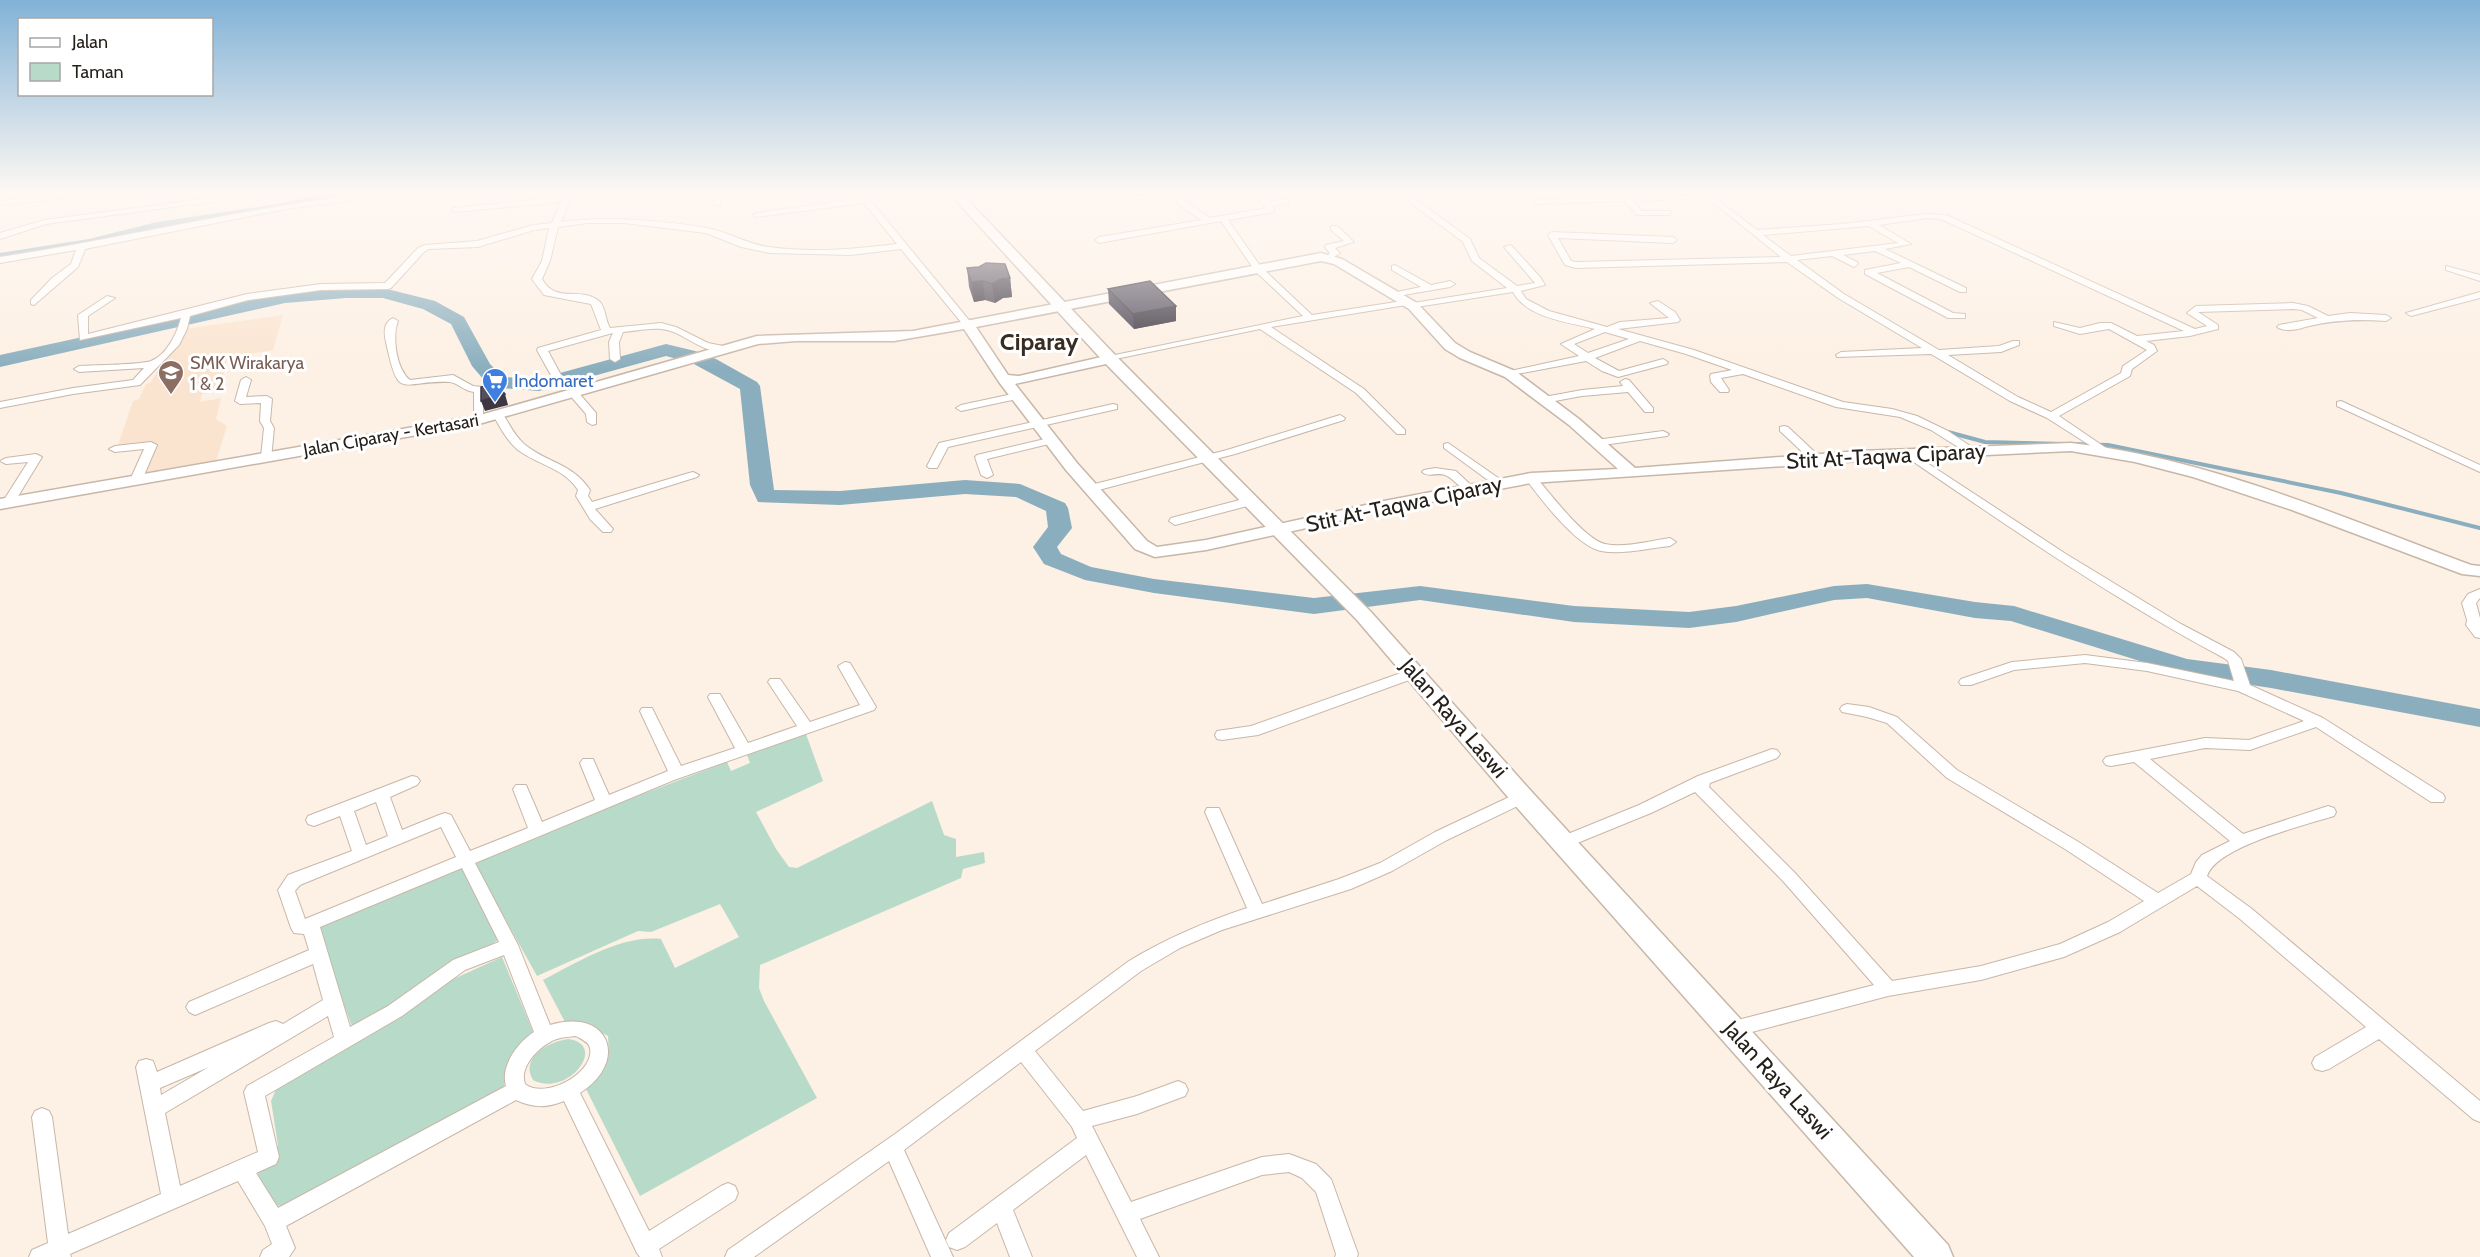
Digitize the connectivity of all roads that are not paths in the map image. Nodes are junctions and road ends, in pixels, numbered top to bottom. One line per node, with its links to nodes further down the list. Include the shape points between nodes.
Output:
1 (50, 253): 18 (street)
2 (79, 253): 32 (street, via 75,265)
3 (419, 253): 38 (street, via 388,286 284,291 247,297)
4 (548, 253): 48 (street, via 537,279 541,288 547,294 592,302)
5 (908, 253): 43 (street)
6 (1010, 253): 34 (main road, Jalan Raya Laswi)
7 (1247, 253): 23 (street)
8 (1336, 253): 16 (street)
9 (1472, 253): 27 (street)
10 (1513, 253): 27 (street, via 1541,284)
11 (1562, 253): 17 (street, via 1573,265)
12 (1781, 253): 17 (street)
13 (1833, 253): 17 (street); 19 (street)
14 (1886, 253): 20 (street)
15 (2021, 253): 49 (street)
16 (1329, 257): 23 (main road, Jalan Ciparay - Kertasari); 31 (main road)
17 (1789, 259): 54 (street, via 1841,296)
18 (0, 260)
19 (1854, 264)
20 (1911, 264): 28 (street); 36 (street, via 1868,272 1951,316)
21 (1395, 268): 26 (street)
22 (2449, 268): 24 (street)
23 (1258, 269): 34 (main road, Jalan Ciparay - Kertasari); 37 (street)
24 (2480, 278)
25 (1450, 284): 26 (street)
26 (1429, 288): 31 (street)
27 (1516, 290): 31 (street); 46 (street, via 1522,301 1546,314)
28 (1964, 290)
29 (2480, 295): 35 (street)
30 (110, 298): 38 (street, via 83,315 83,338)
31 (1405, 301): 37 (street); 63 (main road, via 1454,349)
32 (34, 302)
33 (1655, 303): 46 (street, via 1675,320)
34 (1060, 306): 43 (main road, Jalan Ciparay - Kertasari); 58 (main road, Jalan Raya Laswi)
35 (2411, 313)
36 (1962, 315)
37 (1309, 317): 44 (street)
38 (186, 318): 60 (street, via 162,359)
39 (2386, 318): 40 (street)
40 (2327, 319): 45 (street); 49 (street, via 2296,306 2196,309 2192,313 2215,327)
41 (393, 321): 81 (street, via 388,333 392,355 403,379 408,382 453,378 479,390)
42 (2057, 324): 51 (street, via 2080,332 2107,325)
43 (968, 325): 53 (main road, Jalan Ciparay - Kertasari, via 899,337 772,338); 66 (main road, Stit At-Taqwa Ciparay)
44 (1262, 326): 58 (street); 85 (street, via 1360,391)
45 (2282, 327)
46 (1609, 328): 50 (street); 56 (street, via 1566,344)
47 (620, 329): 48 (street); 53 (street, via 674,329); 57 (street, via 614,342)
48 (608, 331): 65 (street, via 542,350)
49 (2194, 332): 51 (street)
50 (1640, 337): 56 (street); 62 (street)
51 (2137, 339): 79 (street, via 2152,351 2127,368 2126,374)
52 (2016, 343): 54 (street, via 2001,349)
53 (720, 350): 70 (main road, Jalan Ciparay - Kertasari)
54 (1935, 352): 55 (street); 79 (street)
55 (1841, 355)
56 (1588, 357): 63 (street); 64 (street)
57 (615, 359)
58 (1110, 359): 66 (main road, via 1019,380); 94 (main road, Jalan Raya Laswi)
59 (1663, 362): 64 (street)
60 (153, 364): 61 (street); 74 (street, via 136,383)
61 (79, 369)
62 (1744, 372): 69 (street, via 1715,376); 92 (street, via 1840,405 1893,412 1949,436)
63 (1510, 374): 72 (main road)
64 (1618, 374): 68 (street)
65 (556, 375)
66 (1004, 379): 71 (main road, Stit At-Taqwa Ciparay)
67 (246, 380): 95 (street, via 240,401 267,399)
68 (1631, 389): 72 (street); 77 (street)
69 (1724, 390)
70 (573, 393): 78 (main road, Jalan Ciparay - Kertasari); 82 (street, via 591,413)
71 (1017, 396): 76 (street); 83 (main road, Stit At-Taqwa Ciparay)
72 (1544, 400): 88 (main road)
73 (2341, 404): 99 (street)
74 (0, 405)
75 (1113, 407): 83 (street)
76 (961, 408)
77 (1649, 410)
78 (498, 415): 81 (main road, Jalan Ciparay - Kertasari); 111 (street, via 522,447 576,477)
79 (2051, 416): 91 (street)
80 (1340, 418): 94 (street)
81 (479, 420): 95 (main road, Jalan Ciparay - Kertasari)
82 (592, 422)
83 (1036, 424): 87 (main road, Stit At-Taqwa Ciparay); 98 (street, via 943,445)
84 (1784, 429): 96 (street)
85 (1401, 432)
86 (1663, 434): 88 (street)
87 (1049, 441): 103 (street, via 981,457); 107 (main road, Stit At-Taqwa Ciparay)
88 (1596, 443): 101 (main road)
89 (1448, 446): 106 (street)
90 (115, 449): 105 (street, via 151,445)
91 (2102, 450): 92 (main road, Stit At-Taqwa Ciparay, via 2071,447); 116 (main road, Stit At-Taqwa Ciparay, via 2216,479)
92 (1972, 452): 93 (main road, Stit At-Taqwa Ciparay)
93 (1909, 454): 96 (main road, Stit At-Taqwa Ciparay); 123 (street, via 2062,557 2234,659)
94 (1209, 457): 107 (street); 109 (main road, Jalan Raya Laswi)
95 (267, 458): 105 (main road, Jalan Ciparay - Kertasari)
96 (1816, 459): 101 (main road, Stit At-Taqwa Ciparay)
97 (6, 461): 110 (street, via 36,457)
98 (933, 466)
99 (2480, 469)
100 (1428, 472): 108 (street, via 1450,471)
101 (1631, 473): 104 (main road, Stit At-Taqwa Ciparay)
102 (693, 475): 111 (street)
103 (987, 475)
104 (1531, 478): 106 (main road, Stit At-Taqwa Ciparay); 115 (street, via 1582,536 1597,546)
105 (136, 480): 110 (main road, Jalan Ciparay - Kertasari)
106 (1500, 483): 108 (main road, Stit At-Taqwa Ciparay)
107 (1091, 488): 114 (main road, Stit At-Taqwa Ciparay, via 1141,545 1155,552)
108 (1469, 489): 114 (main road, Stit At-Taqwa Ciparay)
109 (1251, 501): 112 (street); 114 (main road, Jalan Raya Laswi)
110 (4, 504)
111 (589, 507): 113 (street)
112 (1175, 521)
113 (607, 530)
114 (1279, 530): 120 (main road, Jalan Raya Laswi)
115 (1670, 542)
116 (2476, 572)
117 (2480, 593): 118 (street, via 2469,603 2473,625)
118 (2480, 634)
119 (845, 666): 128 (street, via 869,707)
120 (1415, 673): 129 (street, via 1254,731); 140 (main road, Jalan Raya Laswi)
121 (775, 682): 128 (street)
122 (1966, 682): 123 (street, via 2012,666 2085,658)
123 (2242, 686): 127 (street)
124 (715, 697): 130 (street)
125 (1847, 709): 154 (street, via 1892,720 1952,774)
126 (647, 711): 135 (street)
127 (2318, 721): 132 (street, via 2250,746 2205,743); 141 (street)
128 (806, 728): 130 (street)
129 (1222, 735)
130 (744, 750): 135 (street)
131 (1773, 754): 137 (street)
132 (2137, 756): 133 (street); 150 (street)
133 (2111, 761)
134 (588, 763): 142 (street)
135 (677, 773): 142 (street)
136 (412, 781): 139 (street)
137 (1702, 782): 149 (street); 159 (street, via 1703,791 1789,877)
138 (521, 789): 147 (street)
139 (381, 794): 143 (street); 148 (street)
140 (1522, 797): 149 (main road, Jalan Raya Laswi); 155 (street, via 1386,867)
141 (2437, 798)
142 (604, 802): 147 (street)
143 (345, 808): 146 (street); 151 (street)
144 (1213, 812): 155 (street)
145 (2328, 812): 150 (street)
146 (314, 819)
147 (537, 830): 152 (street)
148 (397, 839): 151 (street); 152 (street, via 445,819)
149 (1564, 842): 162 (main road, Jalan Raya Laswi)
150 (2241, 842): 153 (street, via 2208,859)
151 (361, 854): 156 (street, via 294,880 286,890 300,928)
152 (464, 859): 156 (street); 157 (street)
153 (2198, 878): 154 (street); 163 (street)
154 (2156, 901): 159 (street, via 2114,927 2064,950 1972,975)
155 (1257, 913): 166 (street, via 1174,943 1135,966)
156 (310, 924): 158 (street)
157 (509, 945): 164 (street); 165 (street, via 459,965 417,997)
158 (318, 954): 160 (street); 161 (street)
159 (1888, 990): 162 (street)
160 (333, 1004): 165 (street); 171 (street); 171 (street, via 148,1076)
161 (195, 1007)
162 (1733, 1029): 192 (main road, Jalan Raya Laswi)
163 (2380, 1029): 167 (street); 172 (street)
164 (545, 1035): 168 (street, via 517,1061 513,1077); 170 (street, via 578,1028 591,1032 599,1041 595,1067)
165 (344, 1039): 177 (street, via 254,1092 269,1157)
166 (1022, 1048): 174 (street); 176 (street)
167 (2322, 1063)
168 (518, 1089): 170 (street, via 539,1099); 182 (street)
169 (1178, 1090): 174 (street)
170 (569, 1091): 184 (street)
171 (154, 1109): 179 (street)
172 (2480, 1113)
173 (42, 1117): 185 (street)
174 (1079, 1121): 175 (street)
175 (1090, 1140): 180 (street); 181 (street)
176 (892, 1146): 187 (street); 188 (street)
177 (242, 1169): 179 (street); 182 (street)
178 (729, 1193): 184 (street)
179 (172, 1200): 185 (street)
180 (1001, 1206): 183 (street); 189 (street)
181 (1126, 1214): 190 (street); 191 (street, via 1262,1166 1289,1163 1309,1172 1324,1186)
182 (274, 1221): 186 (street, via 284,1248)
183 (957, 1240)
184 (648, 1251)
185 (53, 1254)
186 (271, 1257)
187 (736, 1257)
188 (942, 1257)
189 (1021, 1257)
190 (1149, 1257)
191 (1346, 1257)
192 (1936, 1257)

